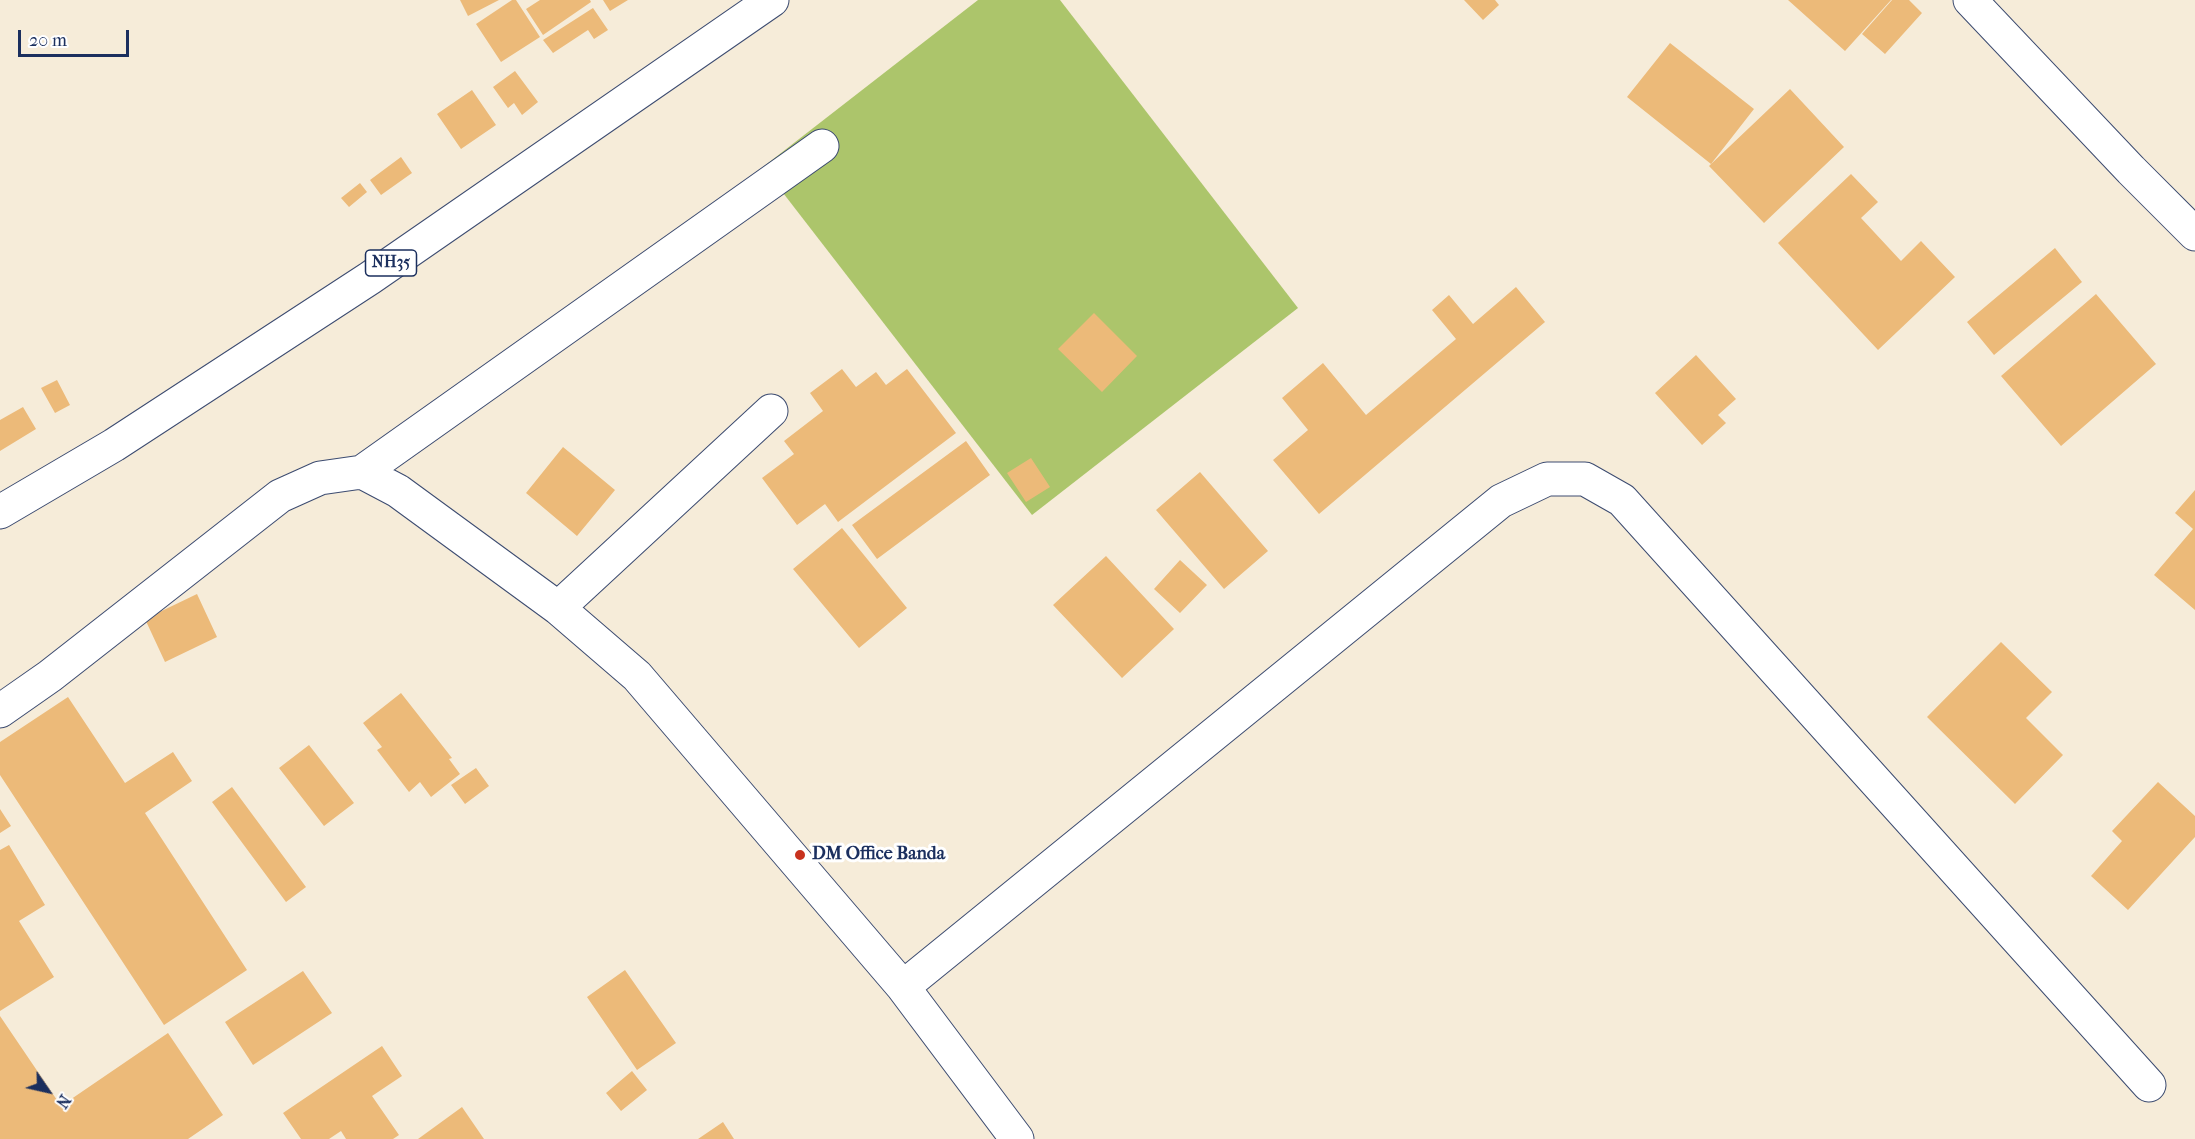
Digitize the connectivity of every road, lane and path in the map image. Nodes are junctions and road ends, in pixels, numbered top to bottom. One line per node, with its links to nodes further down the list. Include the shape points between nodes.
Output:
1 (772, 0): 7 (main road, NH35, via 369,278 114,445)
2 (1982, 6): 4 (main road, via 2131,170)
3 (822, 146): 6 (main road)
4 (2195, 234)
5 (771, 411): 8 (main road)
6 (362, 472): 8 (main road, via 398,491); 9 (main road, via 320,478 280,496)
7 (0, 512)
8 (558, 608): 10 (main road, via 637,675)
9 (0, 711)
10 (903, 987): 11 (main road, via 1501,501 1547,479 1585,479 1622,500); 12 (main road)
11 (2149, 1085)
12 (1017, 1139)

